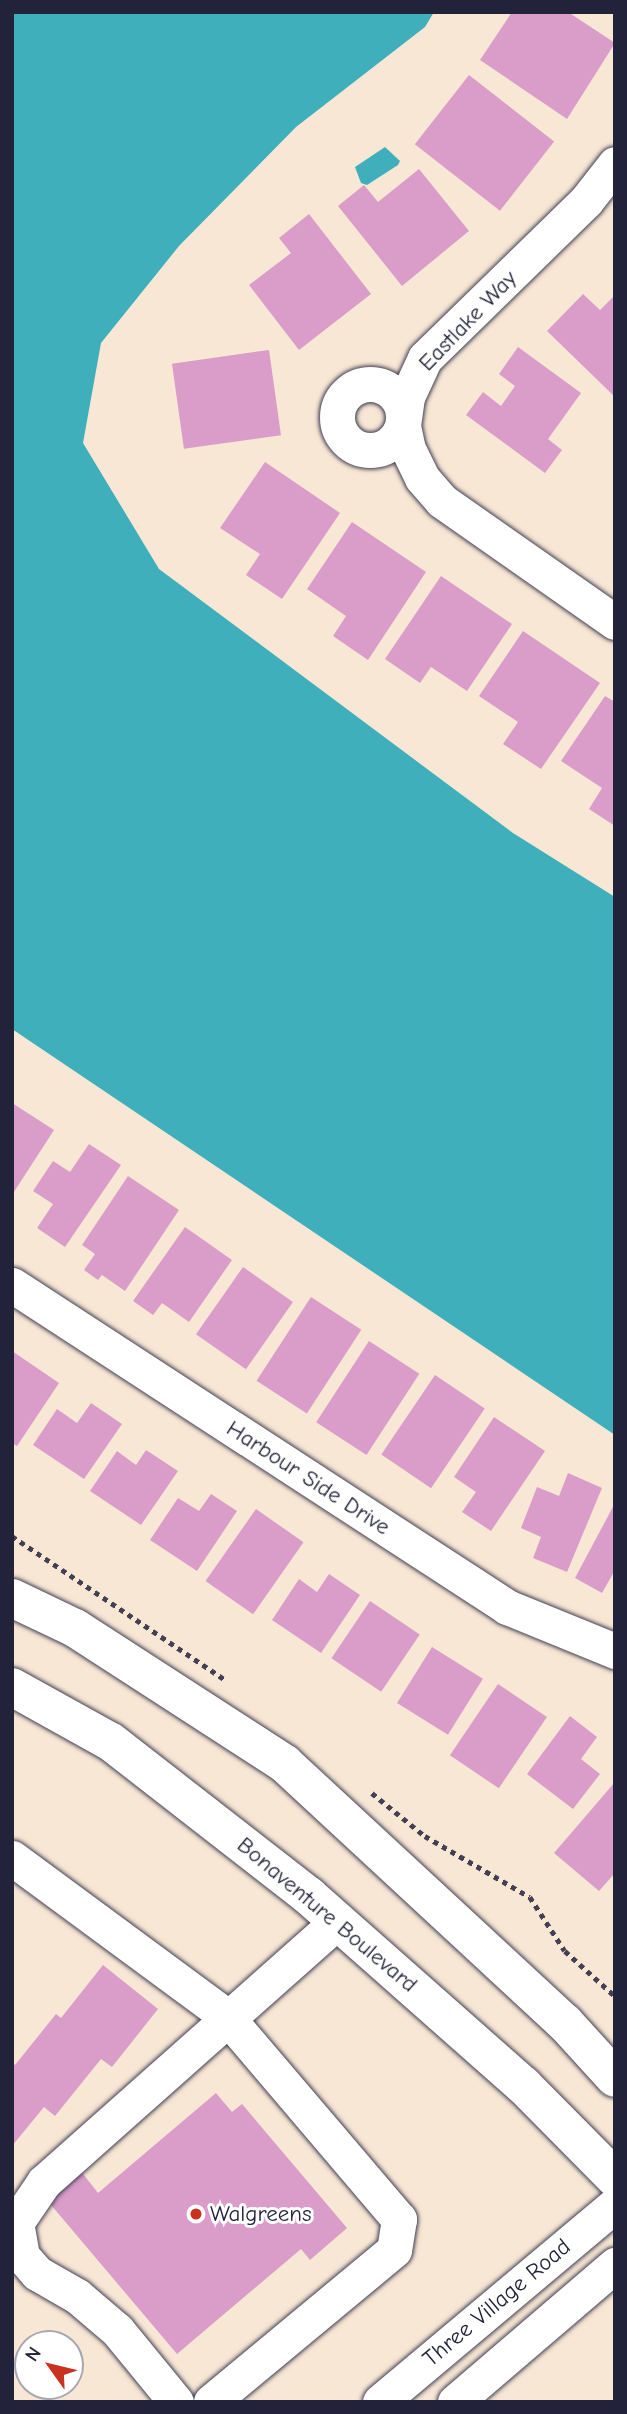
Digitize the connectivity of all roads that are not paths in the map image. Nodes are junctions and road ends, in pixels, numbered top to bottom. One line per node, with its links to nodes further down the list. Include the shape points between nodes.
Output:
1 (615, 164): 2 (street, Eastlake Way, via 586,201 425,358 407,397 403,426 422,478 442,501)
2 (615, 622)
3 (12, 1285): 5 (street, Harbour Side Drive, via 507,1607)
4 (12, 1598): 10 (main road, via 75,1628 285,1764 565,2023)
5 (615, 1651)
6 (12, 1687): 8 (main road, Bonaventure Boulevard, via 111,1742)
7 (12, 1858): 9 (street)
8 (338, 1921): 9 (street); 11 (main road, Bonaventure Boulevard, via 523,2085)
9 (226, 2016): 14 (street, via 44,2182 16,2223 22,2256 37,2273 78,2296 117,2330); 15 (street, via 400,2219 394,2250)
10 (615, 2078)
11 (615, 2178)
12 (615, 2204): 16 (street, Three Village Road)
13 (615, 2265): 17 (street, Three Village Road)
14 (176, 2402)
15 (211, 2402)
16 (380, 2402)
17 (454, 2402)

